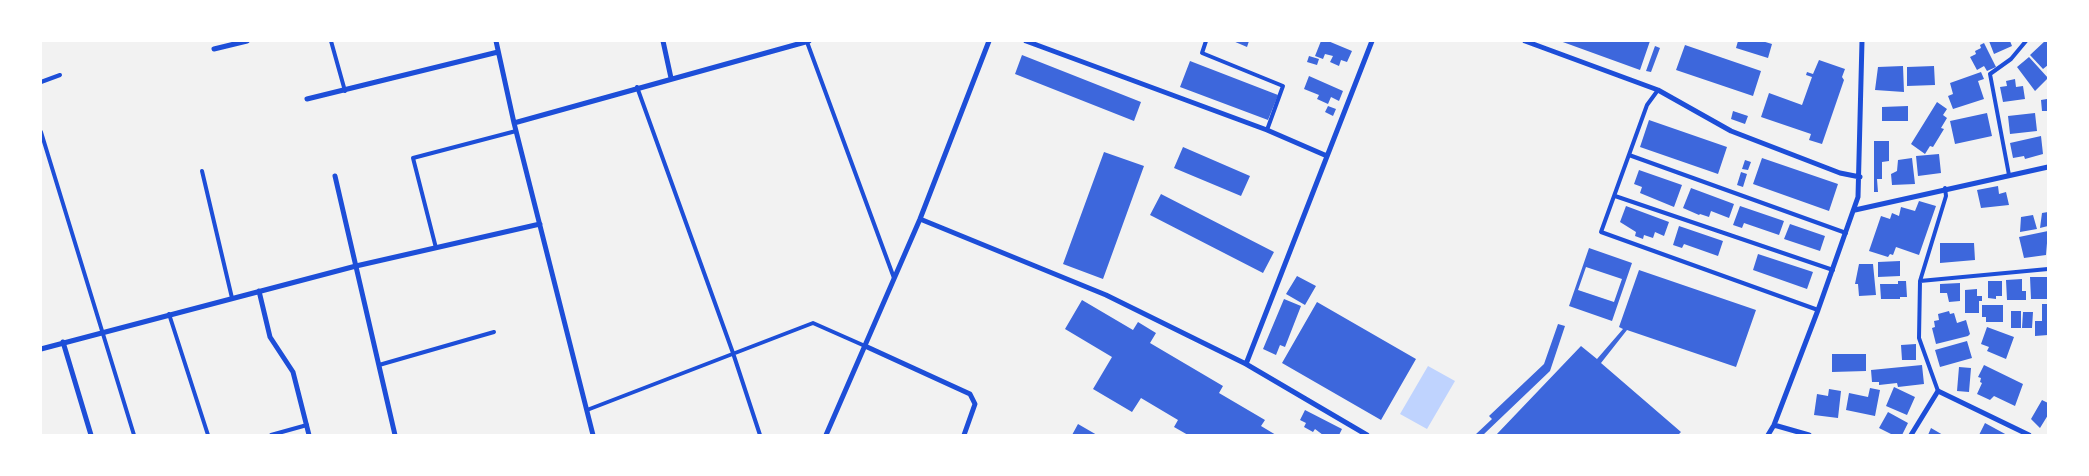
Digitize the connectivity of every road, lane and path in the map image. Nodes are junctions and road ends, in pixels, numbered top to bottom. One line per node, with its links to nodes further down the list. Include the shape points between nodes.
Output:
1 (247, 41): 13 (street)
2 (331, 41): 20 (lane)
3 (496, 41): 14 (street)
4 (663, 41): 16 (street)
5 (989, 41): 36 (street)
6 (1026, 41): 23 (street)
7 (1206, 41): 23 (lane, via 1202,53 1283,86)
8 (1372, 41): 26 (street)
9 (1525, 41): 19 (street)
10 (1862, 41): 32 (street)
11 (2026, 41): 30 (lane, via 2011,59 1990,74)
12 (808, 42): 16 (street); 43 (lane)
13 (214, 50)
14 (498, 52): 20 (street); 22 (street)
15 (60, 75): 17 (lane)
16 (672, 78): 18 (street)
17 (41, 82)
18 (637, 87): 22 (street); 54 (lane)
19 (1658, 90): 27 (lane, via 1647,105); 32 (street, via 1731,131 1840,173)
20 (345, 91): 21 (street)
21 (308, 99)
22 (514, 123): 24 (street)
23 (1267, 130): 26 (street)
24 (516, 131): 37 (street); 39 (lane, via 413,158)
25 (41, 132): 49 (lane)
26 (1327, 156): 55 (street)
27 (1629, 156): 34 (lane); 38 (lane)
28 (2048, 167): 30 (street)
29 (202, 171): 46 (lane)
30 (2009, 175): 33 (street)
31 (335, 176): 40 (street)
32 (1860, 177): 35 (street)
33 (1944, 188): 35 (street); 44 (lane, via 1946,196)
34 (1614, 196): 42 (lane); 47 (lane, via 1601,232)
35 (1855, 210): 38 (street)
36 (920, 219): 43 (street); 55 (street, via 1106,295)
37 (540, 224): 39 (street); 58 (street)
38 (1846, 233): 42 (street)
39 (436, 248): 40 (street)
40 (356, 266): 45 (street); 56 (street)
41 (2048, 269): 44 (lane)
42 (1832, 270): 47 (street)
43 (894, 278): 52 (street)
44 (1920, 281): 57 (lane, via 1919,338)
45 (259, 291): 46 (street); 59 (street, via 270,336 293,372)
46 (232, 298): 48 (street)
47 (1818, 310): 60 (street)
48 (169, 314): 49 (street); 63 (lane)
49 (101, 331): 51 (street); 62 (lane)
50 (494, 332): 56 (lane)
51 (63, 342): 53 (street); 61 (street)
52 (865, 346): 54 (lane, via 813,323); 69 (street); 70 (street, via 970,394 975,404)
53 (41, 349)
54 (733, 353): 58 (lane); 68 (lane)
55 (1246, 364): 71 (street)
56 (379, 365): 66 (street)
57 (1938, 391): 74 (street); 75 (street)
58 (587, 410): 67 (street)
59 (307, 425): 64 (lane); 65 (street)
60 (1774, 425): 72 (street); 73 (street)
61 (91, 435)
62 (134, 435)
63 (208, 435)
64 (271, 435)
65 (309, 435)
66 (395, 435)
67 (594, 435)
68 (760, 435)
69 (826, 435)
70 (964, 435)
71 (1367, 435)
72 (1768, 435)
73 (1809, 435)
74 (1911, 435)
75 (2029, 435)

